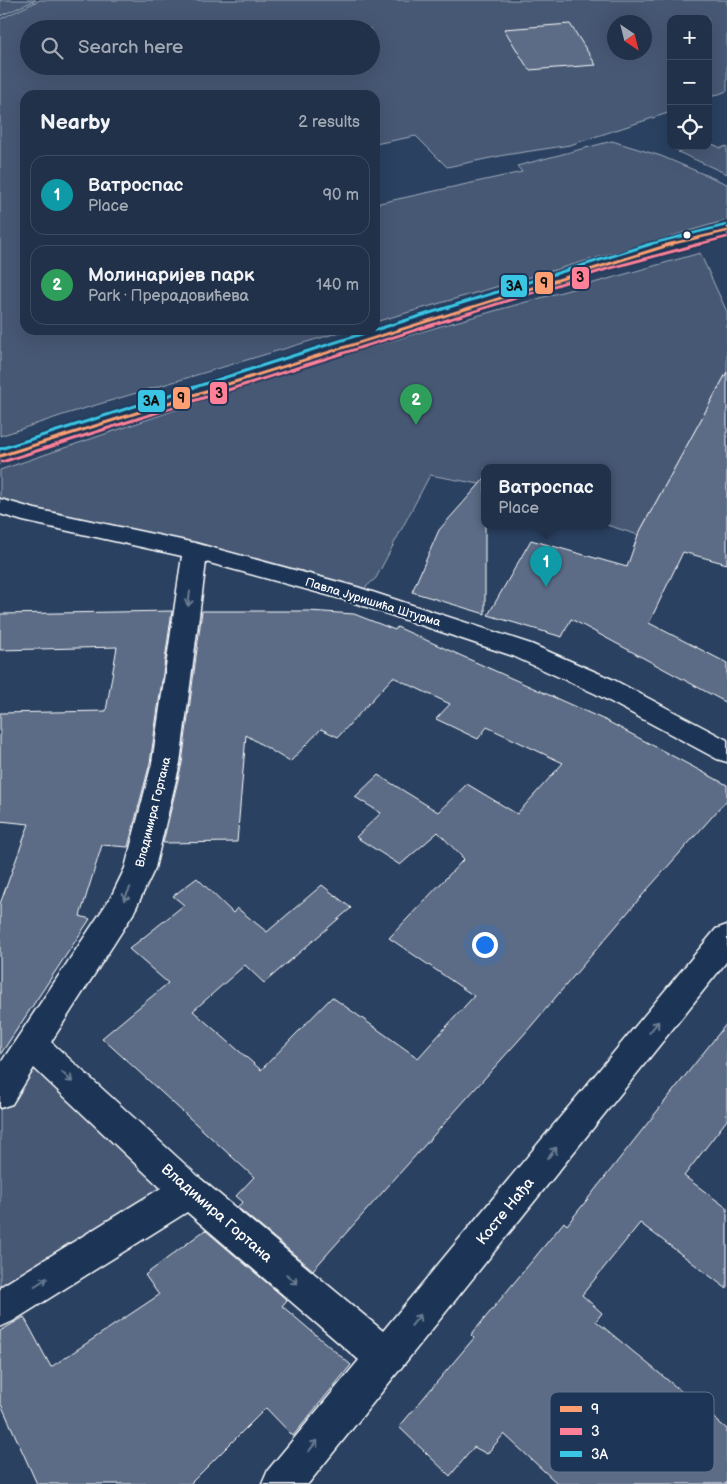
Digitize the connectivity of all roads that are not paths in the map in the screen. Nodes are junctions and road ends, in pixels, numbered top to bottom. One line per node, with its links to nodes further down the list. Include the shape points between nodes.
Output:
1 (727, 231): 2 (street, via 648,250)
2 (380, 334)
3 (377, 335): 4 (street)
4 (0, 456)
5 (0, 506): 6 (street, Павла Јуришића Штурма)
6 (31, 516): 7 (street); 8 (street, Павла Јуришића Штурма)
7 (0, 529)
8 (196, 551): 9 (street, Павла Јуришића Штурма, via 358,595 522,650 605,687); 11 (street, Владимира Гортана, one-way to 11, via 166,763 140,868 122,905)
9 (727, 752)
10 (727, 938): 15 (street, Косте Нађа, one-way to 10)
11 (31, 1044): 12 (street, Владимира Гортана); 13 (street, Владимира Гортана, one-way to 13)
12 (0, 1093)
13 (189, 1191): 14 (street, one-way to 13); 15 (street, Владимира Гортана, one-way to 15)
14 (0, 1308)
15 (385, 1358): 16 (street, Косте Нађа, one-way to 15)
16 (282, 1484)

